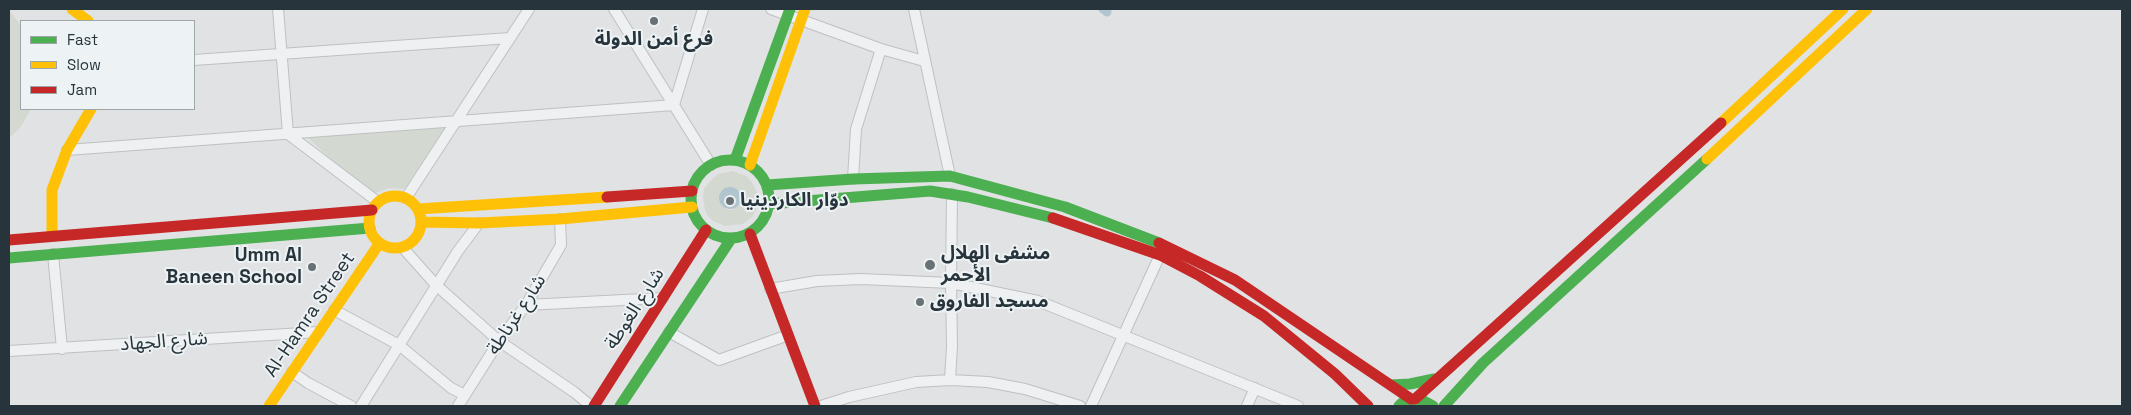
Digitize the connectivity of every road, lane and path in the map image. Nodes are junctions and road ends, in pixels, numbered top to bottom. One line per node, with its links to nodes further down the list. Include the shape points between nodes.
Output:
1 (72, 9): 12 (main road)
2 (278, 9): 15 (street)
3 (529, 9): 13 (street)
4 (614, 9): 18 (street)
5 (703, 9): 18 (street)
6 (771, 9): 10 (street)
7 (914, 9): 17 (street)
8 (1843, 9): 65 (main road)
9 (1867, 9): 86 (main road, via 1759,112 1483,363)
10 (789, 12): 11 (street); 23 (main road)
11 (803, 14): 14 (street); 25 (main road)
12 (87, 20)
13 (510, 38): 15 (street); 20 (street)
14 (881, 49): 17 (street); 27 (street, via 856,129)
15 (280, 54): 16 (street); 21 (street)
16 (195, 60)
17 (924, 61): 26 (street)
18 (674, 105): 20 (street); 24 (street)
19 (89, 110): 22 (main road)
20 (456, 121): 21 (street); 31 (street)
21 (288, 134): 22 (street); 33 (street)
22 (67, 150): 42 (main road, via 52,190)
23 (735, 160): 24 (main road); 25 (main road)
24 (711, 165): 29 (main road, via 699,176)
25 (750, 165): 28 (main road)
26 (950, 176): 27 (main road); 67 (main road, via 1065,208 1168,246 1235,280)
27 (853, 179): 28 (main road)
28 (767, 185): 32 (main road)
29 (692, 191): 34 (main road); 35 (main road)
30 (952, 194): 32 (main road, via 930,191); 48 (main road, via 1058,219); 50 (street)
31 (406, 198): 33 (main road, via 392,196); 35 (main road)
32 (769, 204): 41 (main road, via 763,221)
33 (375, 206): 39 (main road); 42 (main road)
34 (692, 208): 36 (main road); 40 (main road)
35 (418, 210): 37 (main road)
36 (560, 219): 38 (main road); 54 (street, شارع غرناطة, via 561,244)
37 (422, 222): 38 (main road); 46 (main road, via 417,238)
38 (479, 223): 51 (street)
39 (370, 228): 45 (main road); 47 (main road)
40 (706, 230): 43 (main road); 53 (main road, شارع الغوطة)
41 (750, 234): 43 (main road); 52 (main road)
42 (52, 236): 44 (main road)
43 (731, 239): 57 (main road)
44 (9, 240)
45 (380, 244): 46 (main road, via 387,248); 55 (main road, Al-Hamra Street)
46 (403, 248): 51 (street)
47 (53, 254): 49 (main road); 62 (street)
48 (1160, 255): 59 (street); 83 (main road, via 1264,316 1335,374)
49 (9, 258)
50 (951, 283): 52 (street, via 861,279 817,281); 59 (street, via 1038,300); 66 (street)
51 (436, 285): 60 (street); 61 (street)
52 (770, 289): 58 (main road)
53 (663, 298): 54 (street); 75 (main road, شارع الغوطة)
54 (526, 305): 60 (street, شارع غرناطة)
55 (334, 310): 56 (main road, Al-Hamra Street); 61 (street)
56 (319, 332): 62 (street, شارع الجهاد); 64 (main road, Al-Hamra Street)
57 (669, 332): 58 (street, via 719,360); 76 (main road)
58 (788, 335): 77 (main road)
59 (1124, 337): 68 (street); 80 (street)
60 (499, 341): 69 (street, شارع غرناطة); 75 (street)
61 (399, 345): 69 (street, via 451,388); 73 (street)
62 (62, 349): 63 (street, شارع الجهاد)
63 (9, 351)
64 (292, 372): 71 (main road, Al-Hamra Street); 72 (street)
65 (1438, 377): 67 (main road, via 1420,383); 70 (main road)
66 (950, 380): 78 (street, via 916,382); 79 (street, via 988,382 1025,389)
67 (1391, 385): 70 (main road)
68 (1255, 388): 81 (street); 82 (street)
69 (465, 395): 74 (street, شارع غرناطة)
70 (1413, 399): 84 (main road); 85 (main road)
71 (269, 406)
72 (351, 406)
73 (361, 406)
74 (458, 406)
75 (592, 406)
76 (620, 406)
77 (815, 406)
78 (821, 406)
79 (1080, 406)
80 (1091, 406)
81 (1247, 406)
82 (1298, 406)
83 (1368, 406)
84 (1399, 406)
85 (1433, 406)
86 (1444, 406)

